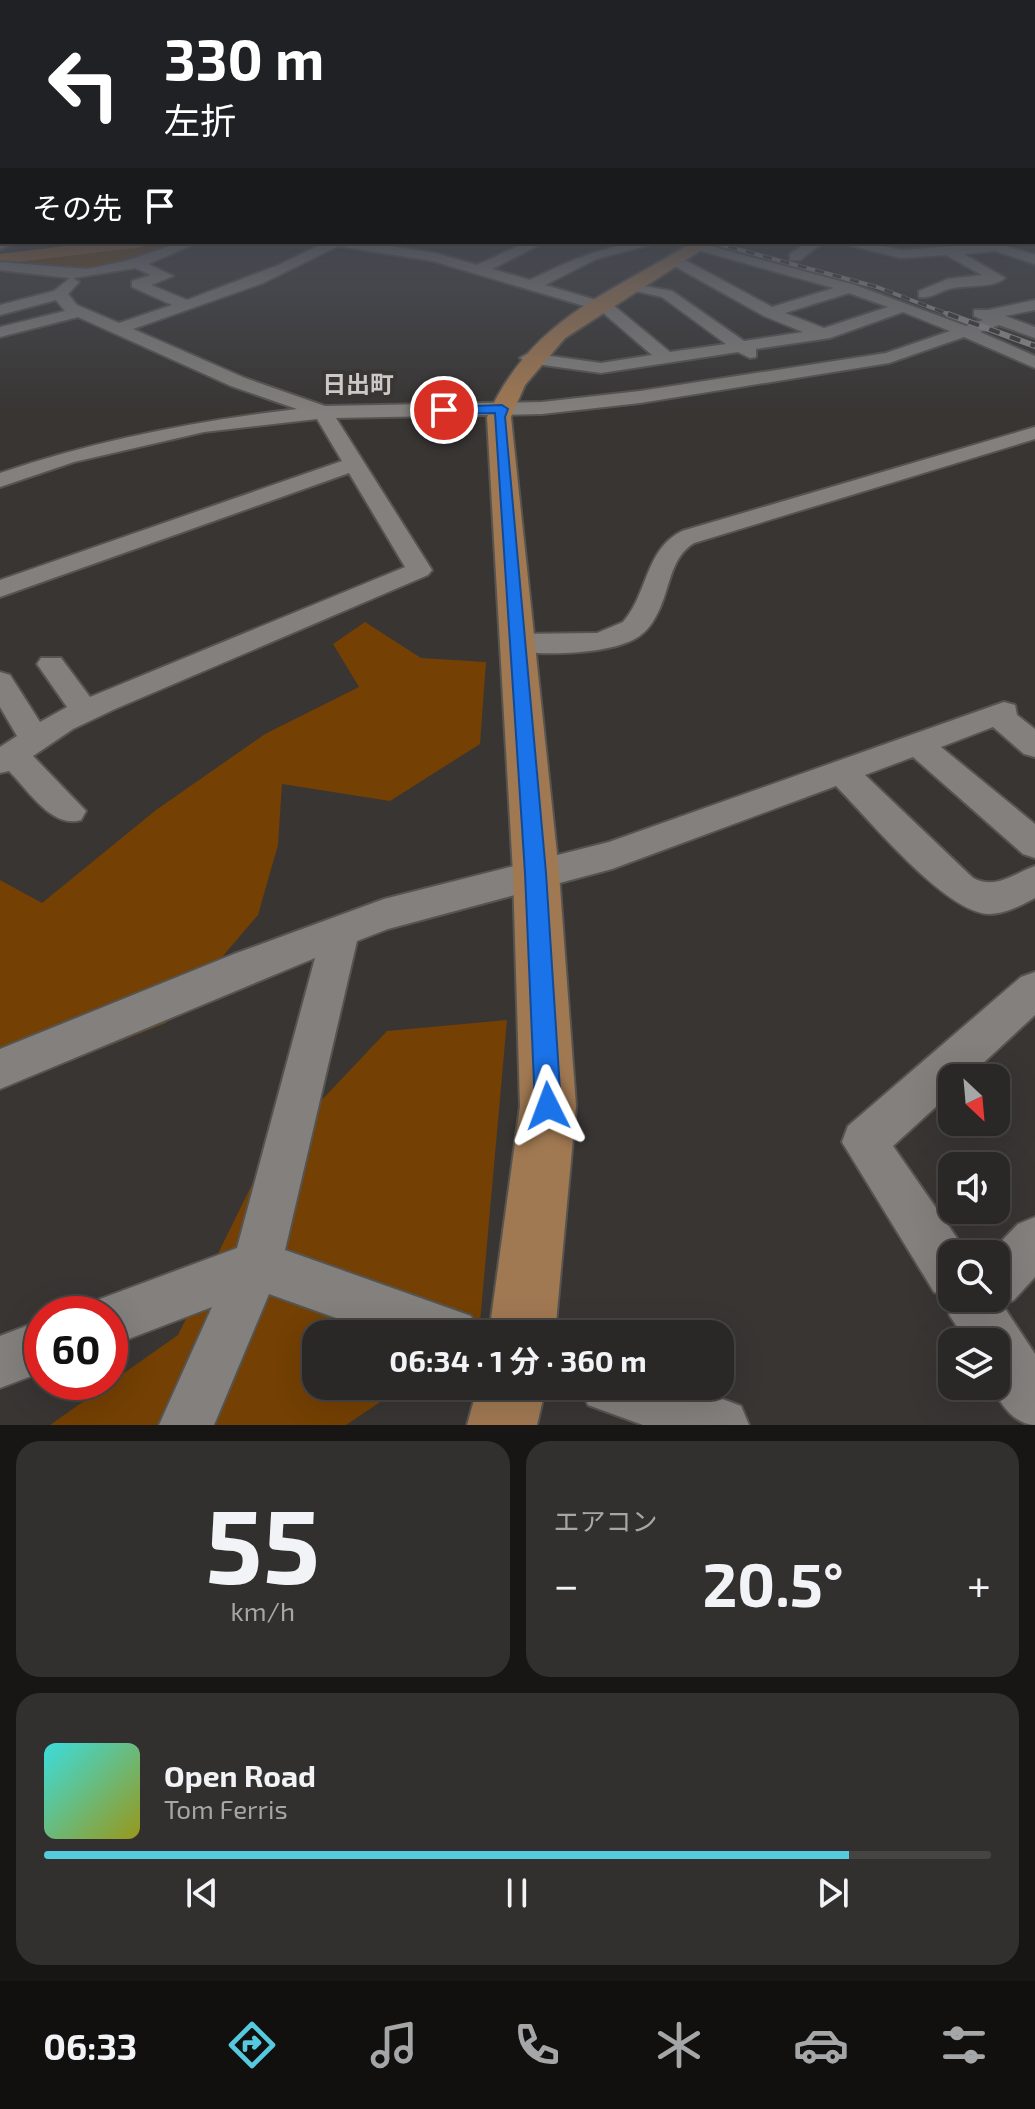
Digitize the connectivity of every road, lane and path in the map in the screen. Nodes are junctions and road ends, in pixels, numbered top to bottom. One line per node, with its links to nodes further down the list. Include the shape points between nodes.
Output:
1 (72, 280): 19 (street)
2 (150, 280): 21 (street, via 137,284)
3 (242, 280): 13 (street)
4 (250, 280): 13 (street)
5 (512, 280): 16 (street)
6 (541, 280): 16 (street)
7 (639, 280): 17 (main road)
8 (713, 280): 18 (street)
9 (851, 280): 27 (street)
10 (853, 280): 24 (street)
11 (939, 280): 14 (street)
12 (977, 280): 14 (street)
13 (247, 282): 21 (street)
14 (948, 284): 28 (street, via 918,292)
15 (748, 285): 18 (street)
16 (530, 286): 23 (street)
17 (632, 286): 20 (street); 23 (main road)
18 (726, 288): 20 (street); 27 (street)
19 (59, 294): 25 (street); 26 (street, via 71,308)
20 (667, 294): 34 (street)
21 (184, 305): 29 (street)
22 (1035, 305): 28 (street)
23 (596, 306): 35 (main road); 36 (street, via 607,308)
24 (902, 307): 30 (street); 33 (street)
25 (0, 310)
26 (82, 311): 29 (street); 32 (street)
27 (770, 313): 33 (street)
28 (992, 318): 30 (street); 31 (street)
29 (120, 328): 43 (street, via 238,382)
30 (964, 329): 37 (street); 38 (street)
31 (1033, 330)
32 (0, 332)
33 (824, 334): 34 (street); 37 (street)
34 (742, 347): 36 (street); 40 (street)
35 (529, 358): 39 (street); 42 (main road)
36 (666, 358): 39 (street)
37 (889, 358): 40 (street)
38 (1035, 363)
39 (601, 368): 41 (street)
40 (781, 375): 41 (street)
41 (599, 401): 42 (street)
42 (502, 409): 43 (street); 48 (main road)
43 (323, 412): 45 (street); 46 (street, via 146,437)
44 (1035, 433): 48 (street, via 712,528 678,543 638,624 623,635 598,641)
45 (357, 463): 47 (street); 51 (street, via 419,570)
46 (0, 480)
47 (0, 589)
48 (517, 643): 58 (main road)
49 (51, 664): 51 (street)
50 (0, 682): 54 (street)
51 (85, 711): 54 (street)
52 (918, 744): 53 (street, via 1000,714); 55 (street); 57 (street)
53 (1035, 746)
54 (15, 751): 56 (street)
55 (842, 772): 58 (street, via 612,855); 59 (street, via 960,888 978,899 990,902)
56 (69, 811)
57 (1035, 844)
58 (536, 873): 60 (street); 70 (main road, via 548,1106)
59 (1035, 881)
60 (341, 931): 62 (street); 66 (street)
61 (1035, 990): 64 (street, via 864,1142)
62 (0, 1069)
63 (1035, 1241): 65 (street)
64 (938, 1243)
65 (1010, 1262)
66 (257, 1265): 68 (street); 69 (street); 76 (street)
67 (985, 1312): 75 (street)
68 (128, 1313)
69 (413, 1320)
70 (524, 1320)
71 (24, 1353): 72 (street)
72 (0, 1362)
73 (508, 1400): 77 (main road)
74 (648, 1400): 78 (street)
75 (1035, 1402)
76 (186, 1425)
77 (502, 1425)
78 (722, 1425)

